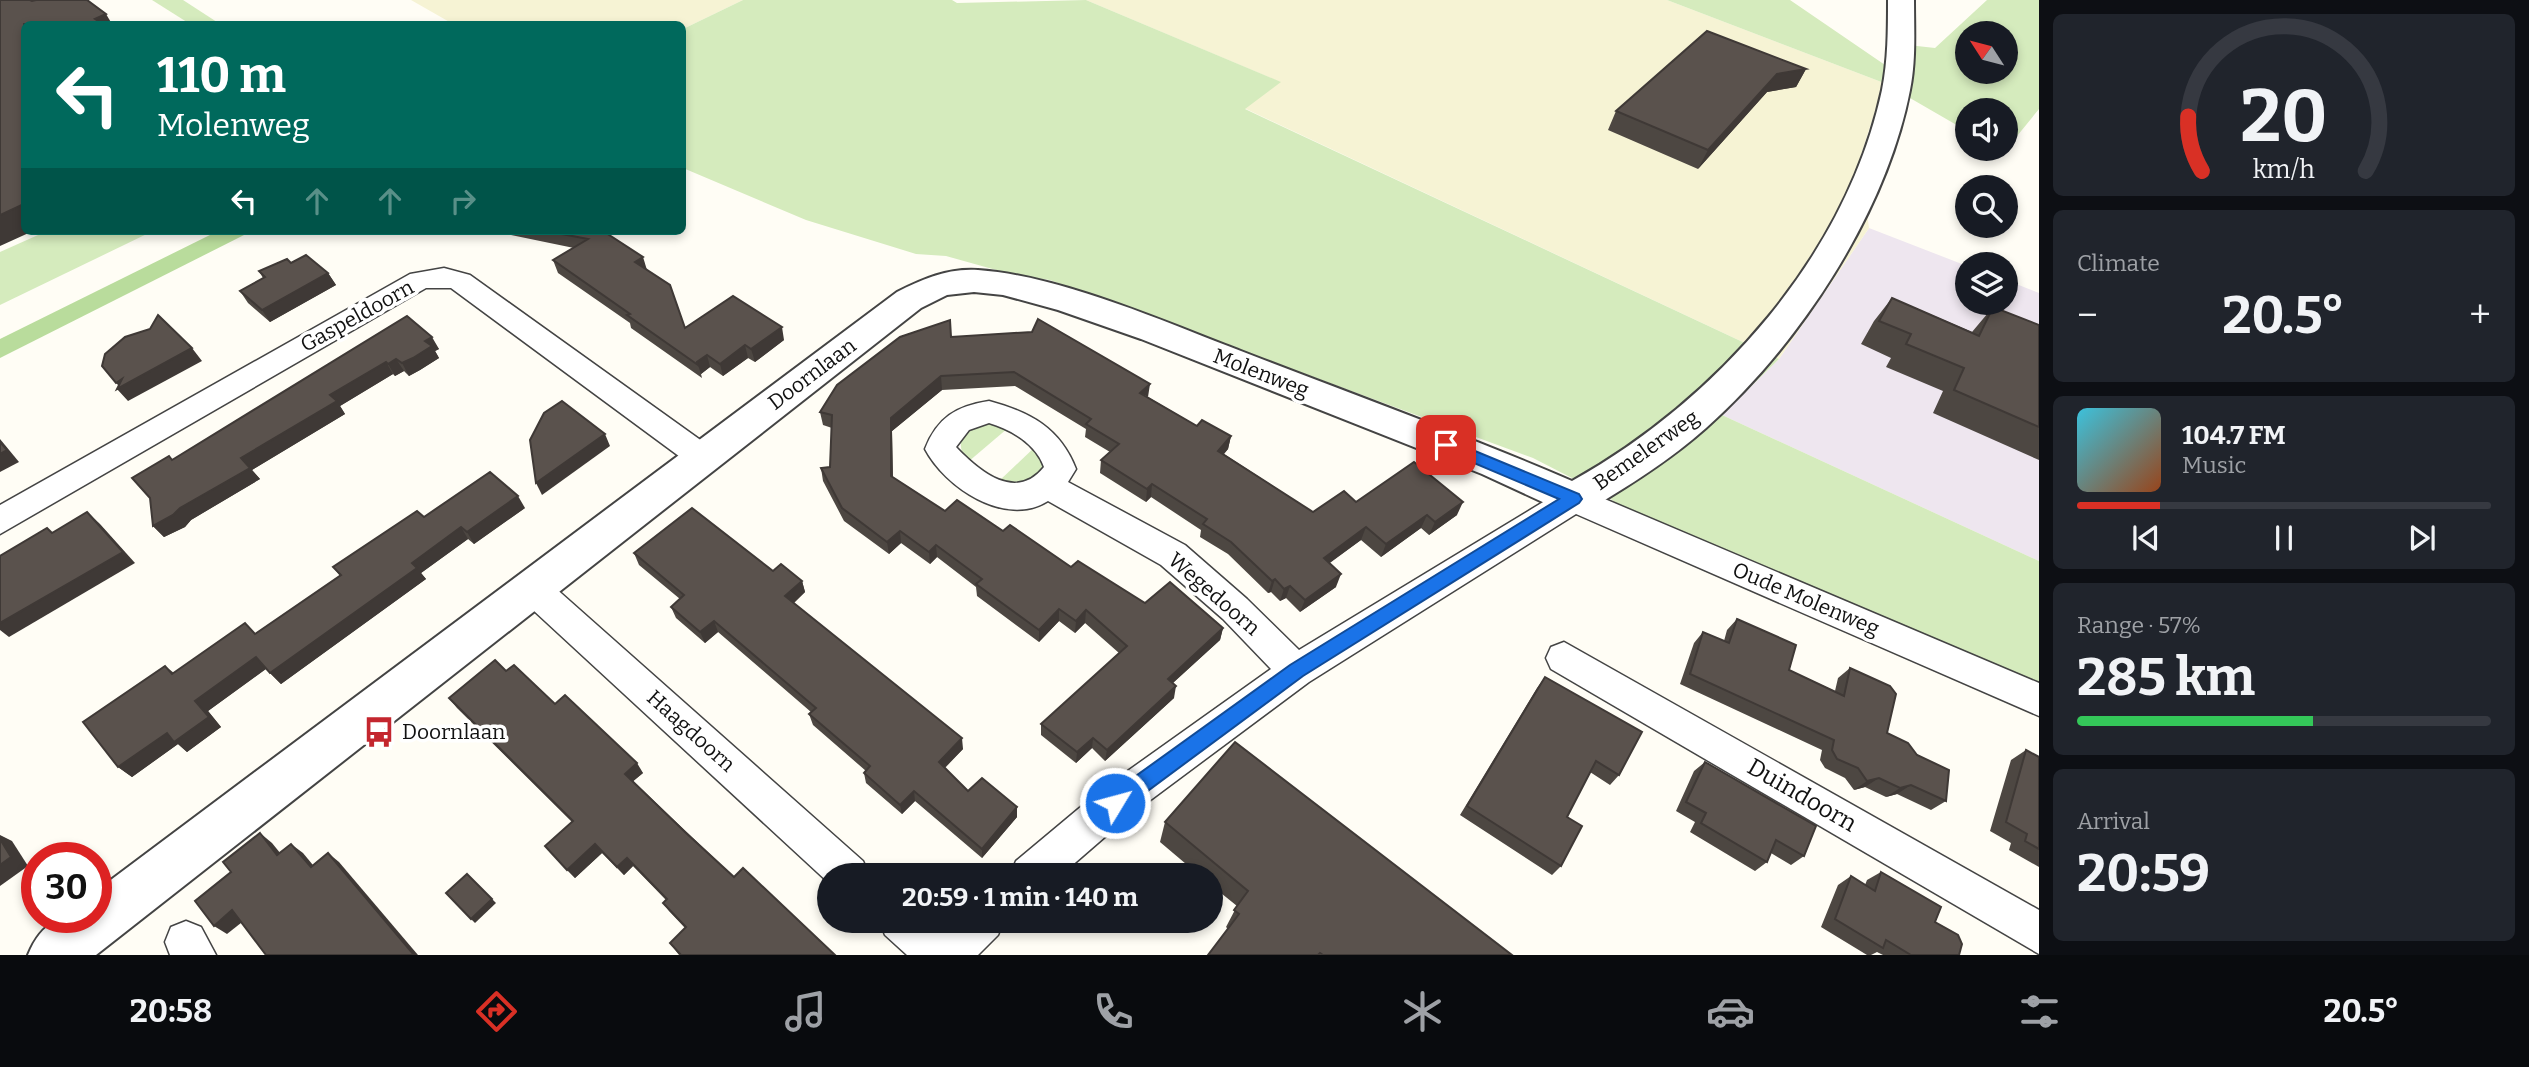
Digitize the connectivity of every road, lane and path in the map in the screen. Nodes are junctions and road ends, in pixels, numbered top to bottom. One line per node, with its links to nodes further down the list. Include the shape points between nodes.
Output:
1 (1901, 0): 5 (street, Bemelerweg, via 1896,89 1876,156 1858,200 1790,315 1750,366 1688,425 1615,477)
2 (940, 284): 3 (street, Doornlaan, via 909,300); 5 (street, Molenweg, via 988,282 1102,312)
3 (702, 457): 6 (street, Gaspeldoorn, via 460,281 444,277 420,280); 7 (street, Doornlaan)
4 (1050, 487): 9 (street, Wegedoorn, via 1173,555 1235,608)
5 (1574, 499): 9 (street, Bemelerweg); 10 (street, Oude Molenweg)
6 (0, 521)
7 (532, 588): 11 (street, Haagdoorn); 16 (street, Doornlaan)
8 (1564, 658): 15 (street, Duindoorn)
9 (1296, 671): 12 (street, Bemelerweg, via 1115,803)
10 (2039, 700)
11 (836, 863)
12 (1044, 863)
13 (914, 933): 17 (street)
14 (971, 933): 18 (street)
15 (2039, 933)
16 (54, 955)
17 (938, 955)
18 (948, 955)

